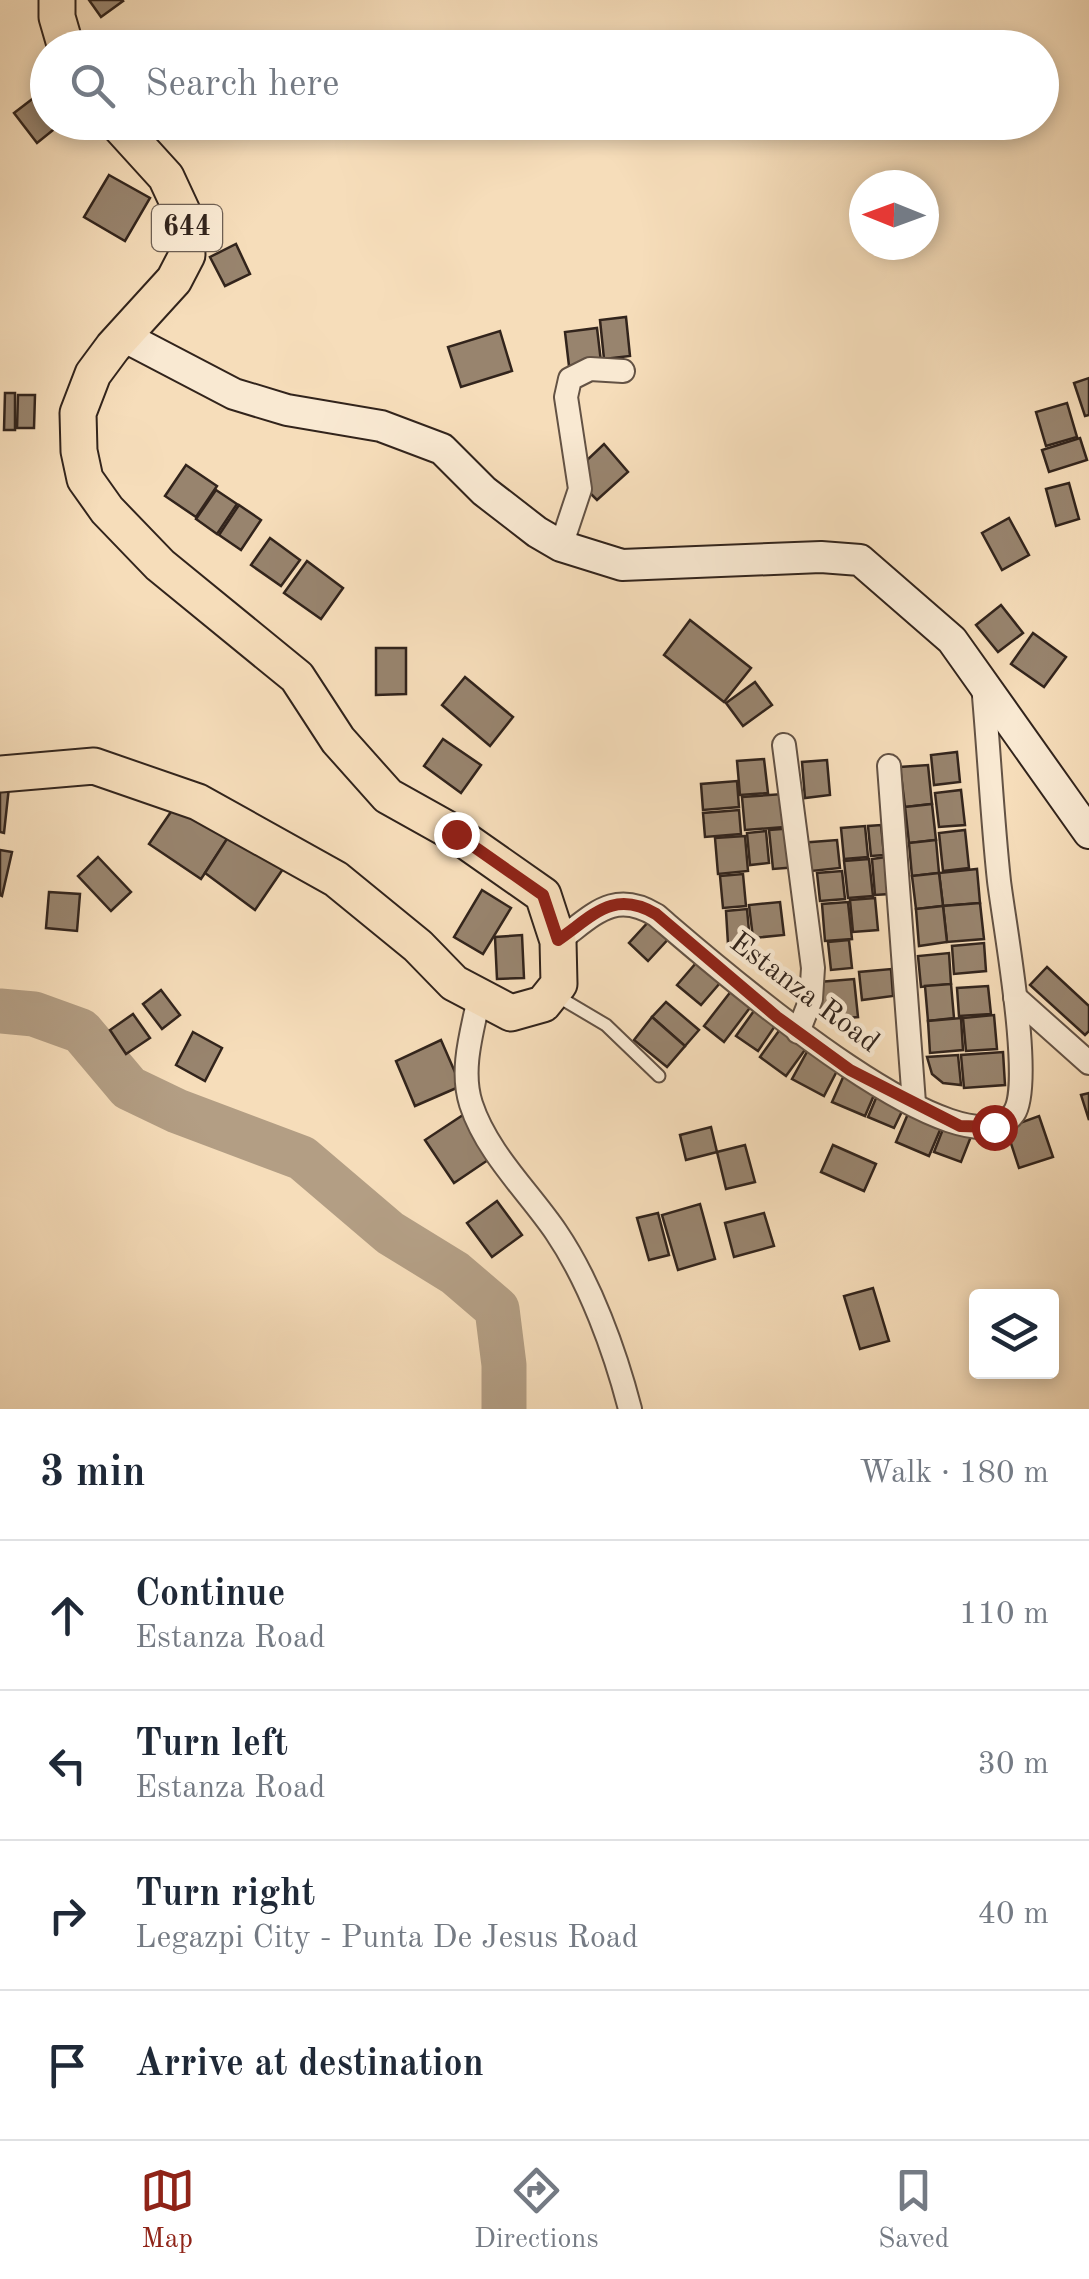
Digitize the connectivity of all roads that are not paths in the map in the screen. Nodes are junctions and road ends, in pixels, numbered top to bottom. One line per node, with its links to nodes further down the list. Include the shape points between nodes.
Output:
1 (57, 0): 2 (main road)
2 (61, 30)
3 (132, 140): 4 (main road, 644, via 166,177 186,220 187,255)
4 (125, 337): 6 (street, via 234,394 382,426 442,449 484,491); 12 (main road, 644, via 93,374 78,413 86,479 107,510 160,565 297,677 338,740 388,796 543,895)
5 (623, 371): 6 (street, via 590,368 570,378 566,396 580,489)
6 (561, 546): 7 (street, via 622,566 860,560 952,640)
7 (983, 685): 11 (street); 14 (street, Estanza Road)
8 (784, 745): 16 (street, via 813,968 811,1000)
9 (888, 766): 19 (street)
10 (0, 774): 15 (main road, via 94,766 198,802 336,878)
11 (1089, 833)
12 (558, 940): 13 (main road, 644, via 559,984); 16 (street, Estanza Road, via 610,904 641,906)
13 (552, 993): 15 (main road, via 543,1004 511,1013); 18 (lane, via 606,1025)
14 (1014, 997): 17 (street); 19 (street, Estanza Road, via 1017,1110 994,1127 960,1126)
15 (479, 998): 20 (street, via 466,1062 470,1104 502,1162 558,1234 606,1328)
16 (798, 1032): 19 (street, Estanza Road, via 850,1070)
17 (1089, 1063)
18 (659, 1076)
19 (914, 1102)
20 (630, 1409)

